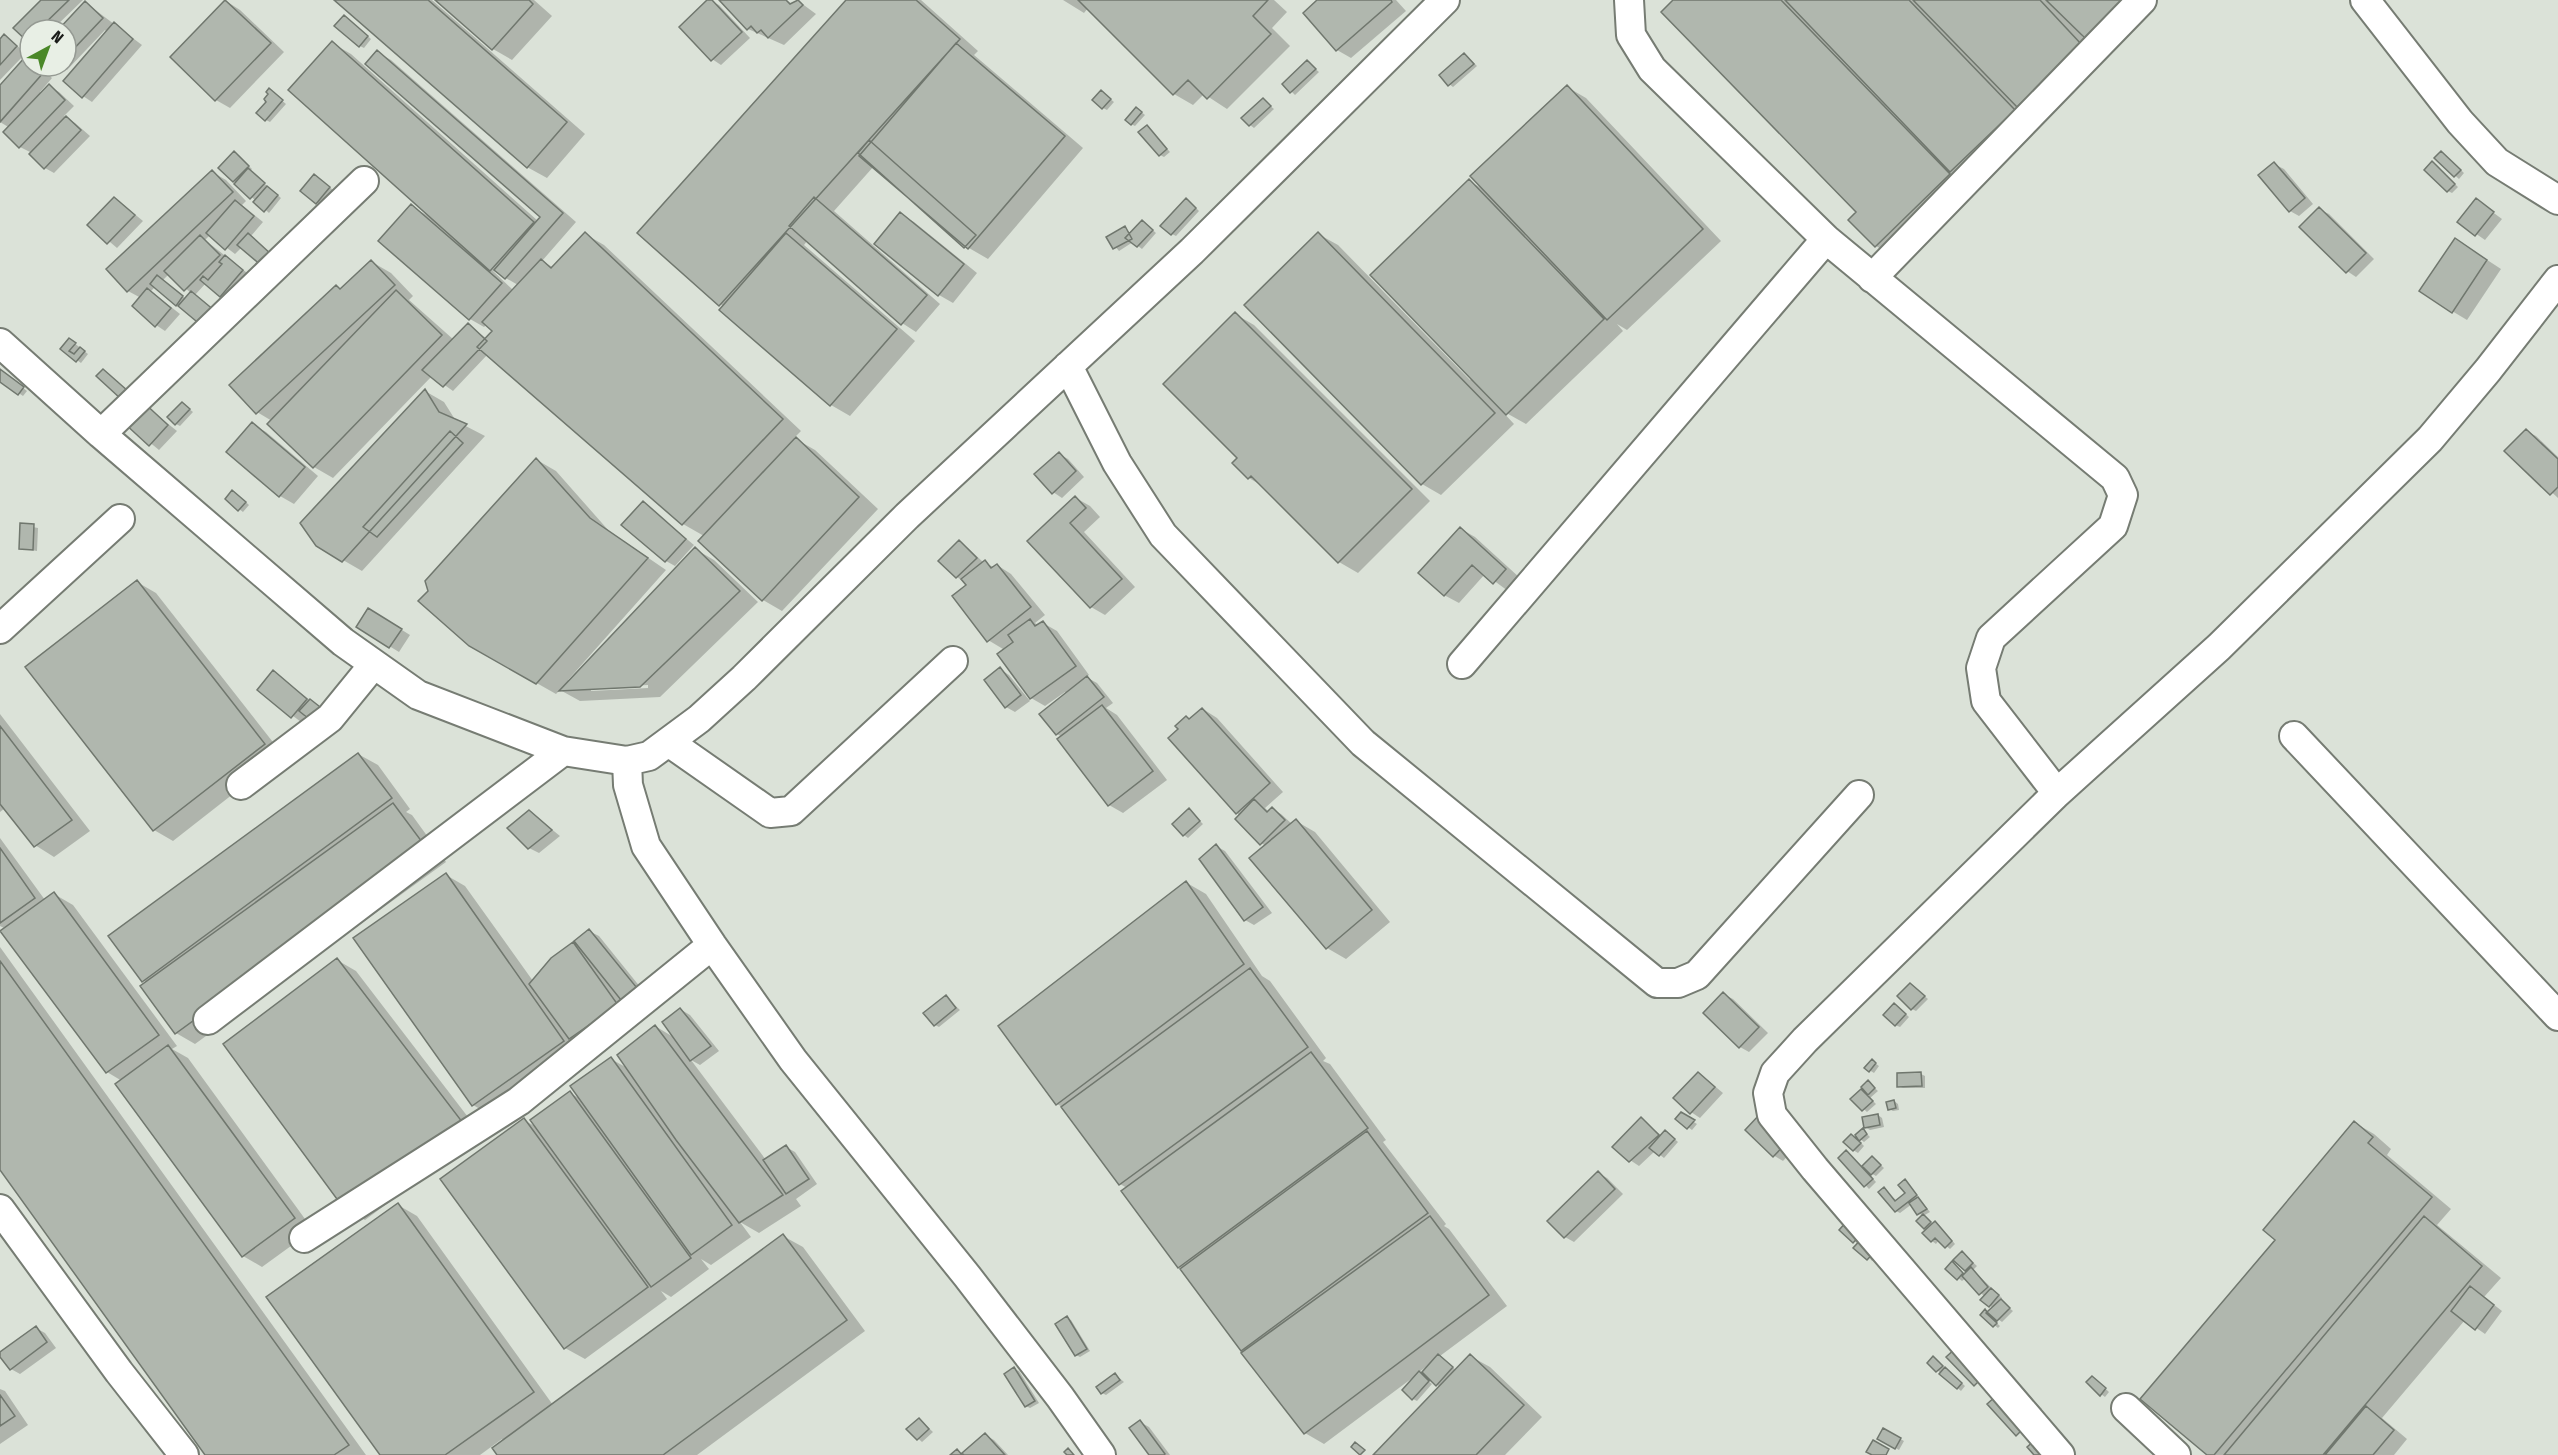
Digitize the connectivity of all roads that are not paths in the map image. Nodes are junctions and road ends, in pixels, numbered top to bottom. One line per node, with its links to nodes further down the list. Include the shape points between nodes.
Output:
1 (1445, 0): 11 (street, via 1192,251)
2 (1629, 0): 7 (street, via 1632,35 1652,69)
3 (2142, 0): 8 (street)
4 (2365, 0): 6 (street, via 2460,122 2498,162)
5 (364, 181): 12 (street)
6 (2558, 200)
7 (1826, 239): 8 (street); 17 (street)
8 (1872, 278): 23 (street, via 2115,478 2123,495 2112,526 1991,638 1981,668 1986,701)
9 (2558, 280): 23 (street, via 2430,439 2219,647)
10 (0, 343): 12 (street)
11 (1068, 366): 19 (street, via 744,678); 24 (street, via 1117,463 1162,535 1363,743 1657,983 1678,983 1697,975)
12 (101, 434): 16 (street, via 343,642)
13 (120, 519): 14 (street)
14 (0, 629)
15 (953, 661): 19 (street, via 791,811 770,813)
16 (374, 664): 20 (street, via 418,695); 22 (street, via 330,718)
17 (1462, 664)
18 (2294, 736): 26 (street)
19 (670, 743): 21 (street, via 649,756)
20 (563, 751): 21 (street); 27 (street)
21 (627, 761): 25 (street, via 628,785 646,846)
22 (241, 785)
23 (2056, 793): 33 (street, via 1805,1040 1775,1073 1768,1093 1772,1114 1815,1169)
24 (1859, 795)
25 (712, 945): 29 (street, via 519,1101); 32 (street, via 793,1060 967,1276)
26 (2558, 1016)
27 (208, 1020)
28 (0, 1209): 31 (street)
29 (304, 1238)
30 (2126, 1408): 34 (street)
31 (184, 1455)
32 (1101, 1455)
33 (2060, 1455)
34 (2176, 1455)

